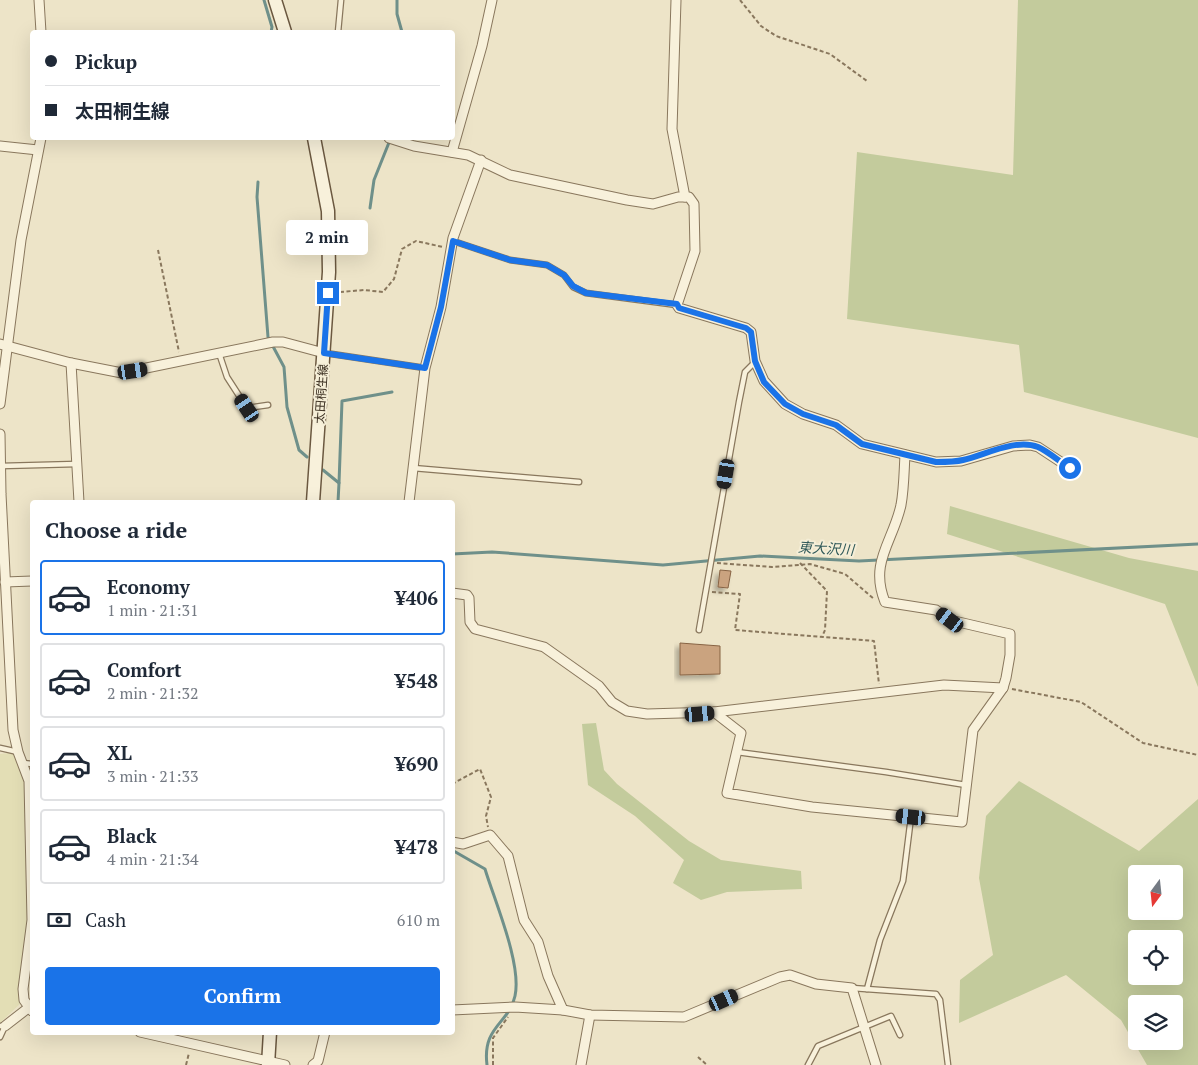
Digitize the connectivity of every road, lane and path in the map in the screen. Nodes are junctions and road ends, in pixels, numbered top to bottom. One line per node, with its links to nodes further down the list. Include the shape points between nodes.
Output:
1 (39, 0): 7 (street)
2 (275, 0): 8 (main road)
3 (341, 0): 9 (lane)
4 (492, 0): 16 (street)
5 (676, 0): 18 (street, via 672,129)
6 (740, 0): 10 (path, via 761,26 776,36 830,54)
7 (41, 30)
8 (284, 30)
9 (338, 30)
10 (867, 81)
11 (40, 140): 15 (street)
12 (314, 140): 21 (main road, 太田桐生線, via 328,211)
13 (397, 140): 16 (street)
14 (0, 146): 15 (street)
15 (38, 150): 23 (street)
16 (452, 152): 17 (street)
17 (481, 160): 18 (street, via 510,175 627,200 653,204); 19 (street)
18 (685, 196): 22 (street, via 694,204 695,251)
19 (452, 245): 21 (path, via 416,241 402,249 394,279 383,292); 22 (lane, via 510,260 547,265 586,293); 29 (street, via 441,307)
20 (158, 250): 26 (path)
21 (328, 293): 24 (main road, 太田桐生線)
22 (677, 304): 27 (street, via 679,308 746,328 751,332)
23 (3, 345): 28 (street); 30 (street)
24 (324, 353): 25 (street, via 282,342); 29 (lane); 40 (main road, 太田桐生線)
25 (219, 354): 26 (street); 31 (lane, via 227,377 247,408)
26 (181, 361): 28 (street, via 122,373)
27 (755, 361): 33 (street, via 764,382 785,404 836,425 862,444); 42 (lane, via 744,380)
28 (71, 363): 34 (street)
29 (425, 368): 36 (street)
30 (0, 404)
31 (268, 405)
32 (0, 434): 35 (street)
33 (905, 455): 37 (street, via 936,462 954,462 1022,444 1038,447); 48 (street, via 901,505 883,551 879,587)
34 (77, 464): 35 (lane); 39 (street)
35 (1, 466): 45 (street)
36 (413, 468): 38 (lane); 41 (street)
37 (1070, 468)
38 (579, 482)
39 (79, 500)
40 (313, 500)
41 (408, 500)
42 (710, 563): 43 (path, via 772,566); 46 (lane)
43 (800, 563): 48 (path, via 845,574 870,597); 50 (path, via 827,591 826,630)
44 (30, 581): 45 (street)
45 (5, 582): 56 (street, via 13,730)
46 (706, 592): 49 (lane); 50 (path, via 740,594 735,630)
47 (455, 593): 53 (street, via 469,598 470,622 475,629 544,647 599,686 612,702 626,711 647,714)
48 (885, 602): 51 (street, via 936,610 950,620 1010,634 1010,655)
49 (699, 630)
50 (822, 637): 52 (path, via 874,642)
51 (1003, 688): 52 (street, via 944,684); 57 (path, via 1081,702 1143,743); 61 (street, via 973,730)
52 (880, 691): 53 (street)
53 (714, 712): 55 (street, via 741,733)
54 (0, 748): 56 (lane)
55 (736, 751): 61 (lane); 62 (street, via 727,793 812,807)
56 (18, 752): 58 (street)
57 (1198, 755)
58 (22, 763): 59 (lane); 63 (street, via 29,781)
59 (30, 764)
60 (455, 782): 64 (path, via 480,769 491,797 486,816)
61 (966, 786): 62 (street, via 962,822)
62 (911, 817): 68 (lane, via 904,880 880,940)
63 (30, 827)
64 (490, 835): 65 (street, via 463,844); 73 (street, via 508,856 524,920 538,942)
65 (455, 843)
66 (30, 935): 69 (street, via 23,989 24,1000)
67 (852, 988): 68 (lane); 74 (street, via 816,984 790,975 684,1017); 76 (street)
68 (867, 989): 91 (lane, via 936,994 940,1000)
69 (30, 1007)
70 (514, 1007): 72 (street); 73 (street); 86 (path, via 493,1038)
71 (30, 1009): 75 (street)
72 (455, 1010)
73 (563, 1010): 74 (street)
74 (590, 1015): 87 (street)
75 (2, 1026): 81 (lane)
76 (863, 1027): 80 (lane, via 891,1016); 89 (lane, via 818,1046); 90 (street)
77 (152, 1035): 83 (street)
78 (270, 1035): 83 (main road)
79 (325, 1035): 85 (street, via 318,1061)
80 (900, 1035)
81 (0, 1037)
82 (698, 1057): 88 (path)
83 (268, 1064): 84 (street)
84 (285, 1065)
85 (313, 1065)
86 (493, 1065)
87 (581, 1065)
88 (707, 1065)
89 (808, 1065)
90 (876, 1065)
91 (948, 1065)

